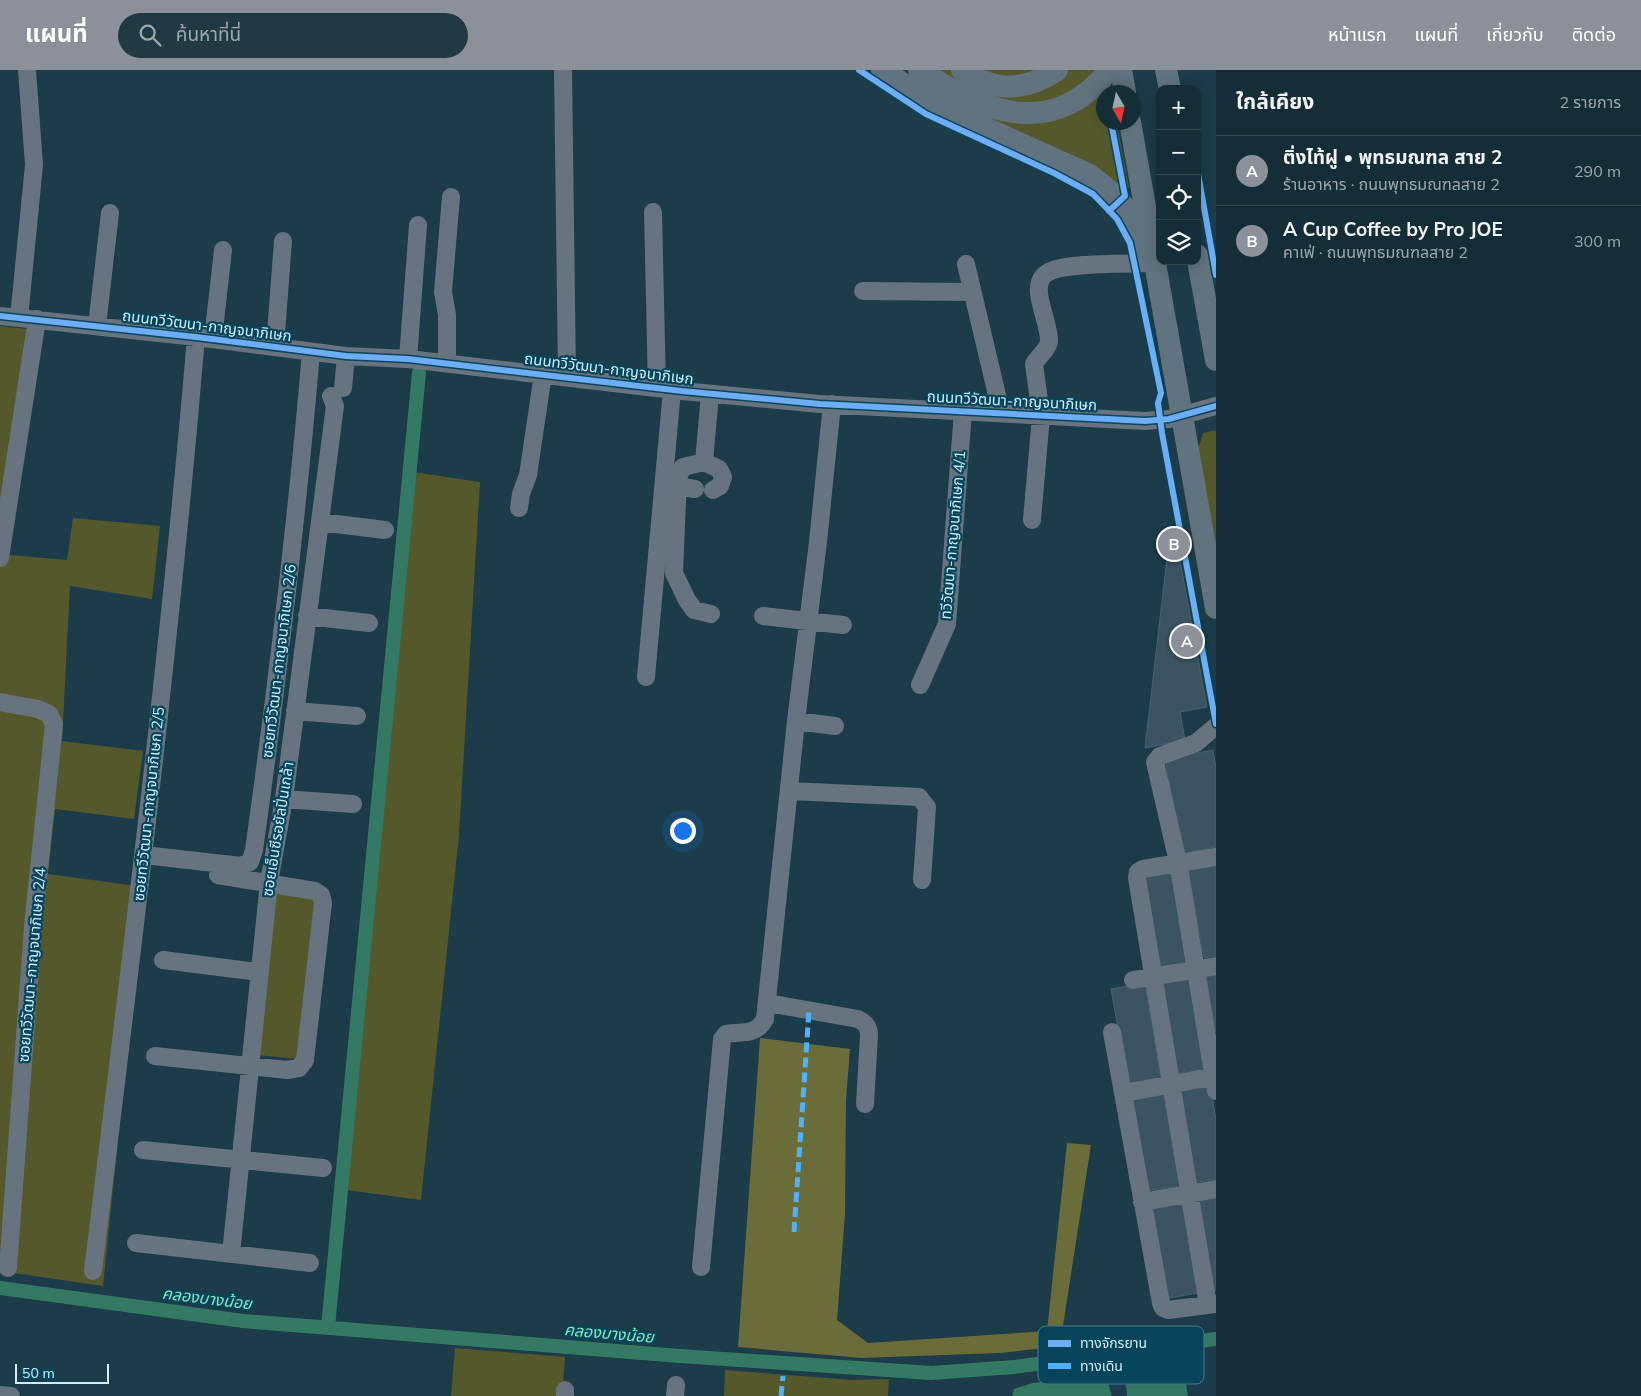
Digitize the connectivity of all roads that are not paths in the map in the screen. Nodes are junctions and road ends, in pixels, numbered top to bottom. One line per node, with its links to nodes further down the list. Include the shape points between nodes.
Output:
1 (27, 70): 25 (street, via 34,165)
2 (563, 70): 37 (street)
3 (882, 70): 19 (main road, via 941,108 1078,168 1104,184 1130,216)
4 (919, 70): 6 (main road, via 982,105 1029,113 1075,100)
5 (1057, 70): 9 (main road, via 1037,81 1010,88)
6 (1109, 70)
7 (1121, 70): 10 (main road)
8 (1166, 70): 11 (main road)
9 (969, 75)
10 (1124, 85)
11 (1169, 85)
12 (1131, 130): 27 (main road)
13 (451, 196): 35 (street, via 443,292 447,314)
14 (654, 212): 38 (street)
15 (110, 213): 28 (street)
16 (418, 225): 33 (street)
17 (283, 241): 30 (street)
18 (223, 250): 29 (street, ซอยทวีวัฒนา-กาญจนาภิเษก 2/5)
19 (1149, 263): 27 (main road); 45 (street, via 1088,265 1047,272 1039,282 1038,292 1049,342 1034,364)
20 (966, 264): 23 (street)
21 (1199, 265): 34 (main road)
22 (863, 290): 23 (street)
23 (972, 292): 43 (street)
24 (0, 316): 25 (street, ถนนทวีวัฒนา-กาญจนาภิเษก)
25 (18, 318): 26 (street, ถนนทวีวัฒนา-กาญจนาภิเษก)
26 (37, 319): 28 (street, ถนนทวีวัฒนา-กาญจนาภิเษก); 54 (street)
27 (1165, 321): 44 (main road)
28 (97, 326): 29 (street, ถนนทวีวัฒนา-กาญจนาภิเษก)
29 (205, 338): 30 (street, ถนนทวีวัฒนา-กาญจนาภิเษก); 73 (street, ซอยทวีวัฒนา-กาญจนาภิเษก 2/5, via 186,464)
30 (275, 346): 31 (street, ถนนทวีวัฒนา-กาญจนาภิเษก)
31 (311, 352): 32 (street, ถนนทวีวัฒนา-กาญจนาภิเษก); 73 (street, ซอยทวีวัฒนา-กาญจนาภิเษก 2/6, via 299,495 254,850 250,862 241,866)
32 (340, 356): 33 (street, ถนนทวีวัฒนา-กาญจนาภิเษก); 52 (street, ซอยเอ็นซีรอยัลปิ่นเกล้า)
33 (408, 359): 35 (street, ถนนทวีวัฒนา-กาญจนาภิเษก)
34 (1216, 360)
35 (446, 363): 36 (street, ถนนทวีวัฒนา-กาญจนาภิเษก)
36 (543, 374): 37 (street, ถนนทวีวัฒนา-กาญจนาภิเษก); 50 (street, via 528,475)
37 (567, 376): 38 (street, ถนนทวีวัฒนา-กาญจนาภิเษก)
38 (664, 389): 39 (street, ถนนทวีวัฒนา-กาญจนาภิเษก); 62 (street)
39 (710, 394): 40 (street, ถนนทวีวัฒนา-กาญจนาภิเษก); 46 (street)
40 (832, 404): 42 (street, ถนนทวีวัฒนา-กาญจนาภิเษก); 59 (street)
41 (1216, 406): 44 (street, ถนนทวีวัฒนา-กาญจนาภิเษก)
42 (964, 411): 43 (street, ถนนทวีวัฒนา-กาญจนาภิเษก); 63 (street, ทวีวัฒนา-กาญจนาภิเษก 4/1, via 947,624)
43 (1000, 412): 45 (street, ถนนทวีวัฒนา-กาญจนาภิเษก)
44 (1183, 415): 45 (street, ถนนทวีวัฒนา-กาญจนาภิเษก, via 1146,421); 55 (main road)
45 (1041, 416): 51 (street)
46 (704, 462): 47 (street, via 683,467); 49 (street, via 720,468 724,477 720,486)
47 (677, 486): 48 (street); 56 (street, via 674,573 694,610)
48 (695, 489)
49 (713, 490)
50 (519, 508)
51 (1032, 520)
52 (320, 522): 53 (street); 57 (street, ซอยเอ็นซีรอยัลปิ่นเกล้า)
53 (386, 530)
54 (0, 558)
55 (1216, 608)
56 (711, 614)
57 (308, 616): 60 (street); 65 (street, ซอยเอ็นซีรอยัลปิ่นเกล้า)
58 (763, 616): 59 (street)
59 (808, 622): 61 (street); 67 (street)
60 (369, 623)
61 (842, 625)
62 (646, 677)
63 (920, 685)
64 (0, 702): 103 (street, ซอยทวีวัฒนา-กาญจนาภิเษก 2/4, via 38,709 49,714 54,724 33,927)
65 (295, 711): 66 (street); 71 (street, ซอยเอ็นซีรอยัลปิ่นเกล้า)
66 (357, 716)
67 (796, 721): 68 (street); 70 (street)
68 (835, 726)
69 (1216, 726): 75 (street, via 1196,743 1156,759)
70 (789, 792): 77 (street, via 919,797 927,807); 85 (street)
71 (284, 799): 72 (street); 78 (street, ซอยเอ็นซีรอยัลปิ่นเกล้า)
72 (353, 804)
73 (144, 855): 104 (street, ซอยทวีวัฒนา-กาญจนาภิเษก 2/5)
74 (1216, 857): 75 (street)
75 (1178, 862): 81 (street); 83 (street, via 1138,872)
76 (167, 869): 78 (street)
77 (922, 880)
78 (269, 882): 82 (street, ซอยเอ็นซีรอยัลปิ่นเกล้า); 88 (street, via 315,891 321,895 323,903 305,1060 298,1068 287,1070)
79 (164, 960): 82 (street)
80 (1216, 966): 81 (street)
81 (1196, 970): 83 (street); 89 (street)
82 (258, 972): 88 (street, ซอยเอ็นซีรอยัลปิ่นเกล้า)
83 (1153, 977): 84 (street); 90 (street)
84 (1133, 980)
85 (768, 1003): 92 (street, via 864,1022 869,1030); 102 (street, via 765,1020 758,1030 726,1034 722,1039)
86 (1112, 1032): 91 (street)
87 (155, 1056): 88 (street)
88 (251, 1066): 94 (street, ซอยเอ็นซีรอยัลปิ่นเกล้า)
89 (1215, 1081): 90 (street)
90 (1170, 1084): 91 (street); 97 (street)
91 (1124, 1092): 98 (street)
92 (865, 1104)
93 (143, 1150): 94 (street)
94 (240, 1160): 95 (street); 100 (street, ซอยเอ็นซีรอยัลปิ่นเกล้า)
95 (323, 1168)
96 (1216, 1189): 97 (street)
97 (1188, 1194): 98 (street); 105 (street)
98 (1142, 1202): 105 (street, via 1163,1308)
99 (136, 1243): 100 (street)
100 (231, 1254): 101 (street)
101 (310, 1263)
102 (701, 1267)
103 (8, 1268)
104 (93, 1271)
105 (1212, 1304)
106 (0, 1395): 107 (street)
107 (11, 1396)

